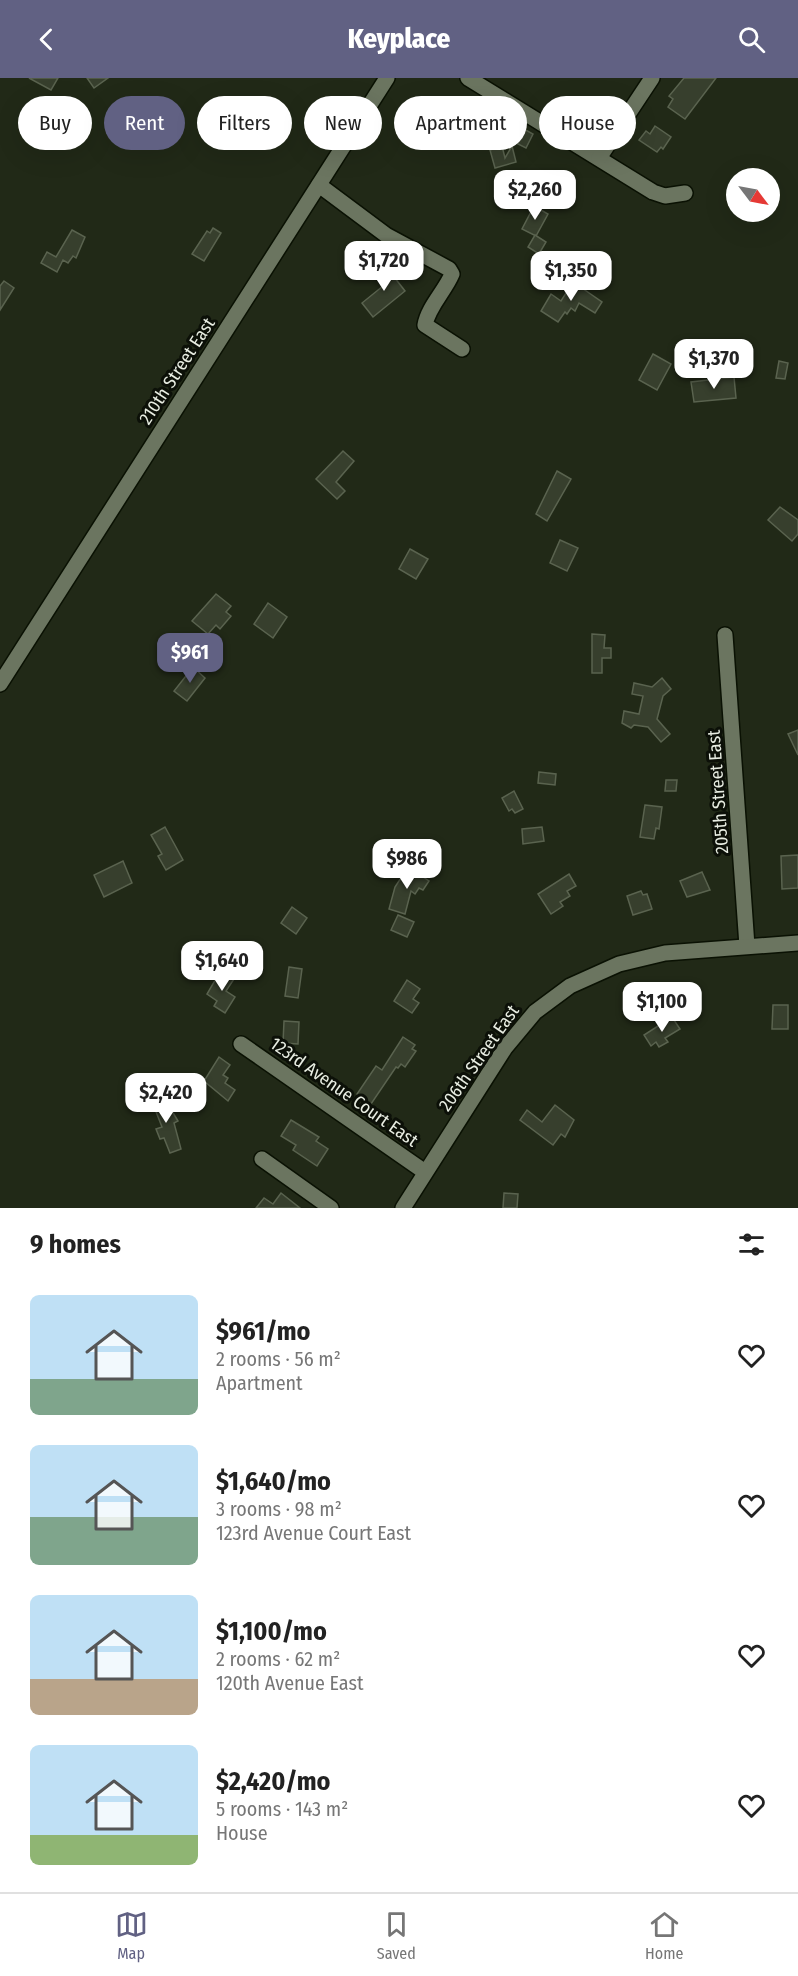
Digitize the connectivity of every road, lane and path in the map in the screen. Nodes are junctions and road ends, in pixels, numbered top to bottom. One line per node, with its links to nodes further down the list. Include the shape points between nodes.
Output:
1 (387, 78): 5 (street, 210th Street East)
2 (468, 78): 4 (street)
3 (652, 78): 4 (street)
4 (599, 158): 6 (street, via 653,192 664,196)
5 (319, 185): 7 (street, via 386,235 448,269 452,274 425,325); 9 (street, 210th Street East)
6 (685, 193)
7 (462, 349)
8 (725, 635): 11 (street, 205th Street East)
9 (0, 684)
10 (798, 943): 11 (street, 206th Street East)
11 (747, 946): 14 (street, 206th Street East, via 665,953 619,964 570,986 524,1023)
12 (241, 1044): 14 (street, 123rd Avenue Court East)
13 (262, 1159): 15 (street)
14 (425, 1172): 16 (street, 206th Street East)
15 (331, 1208)
16 (403, 1208)

